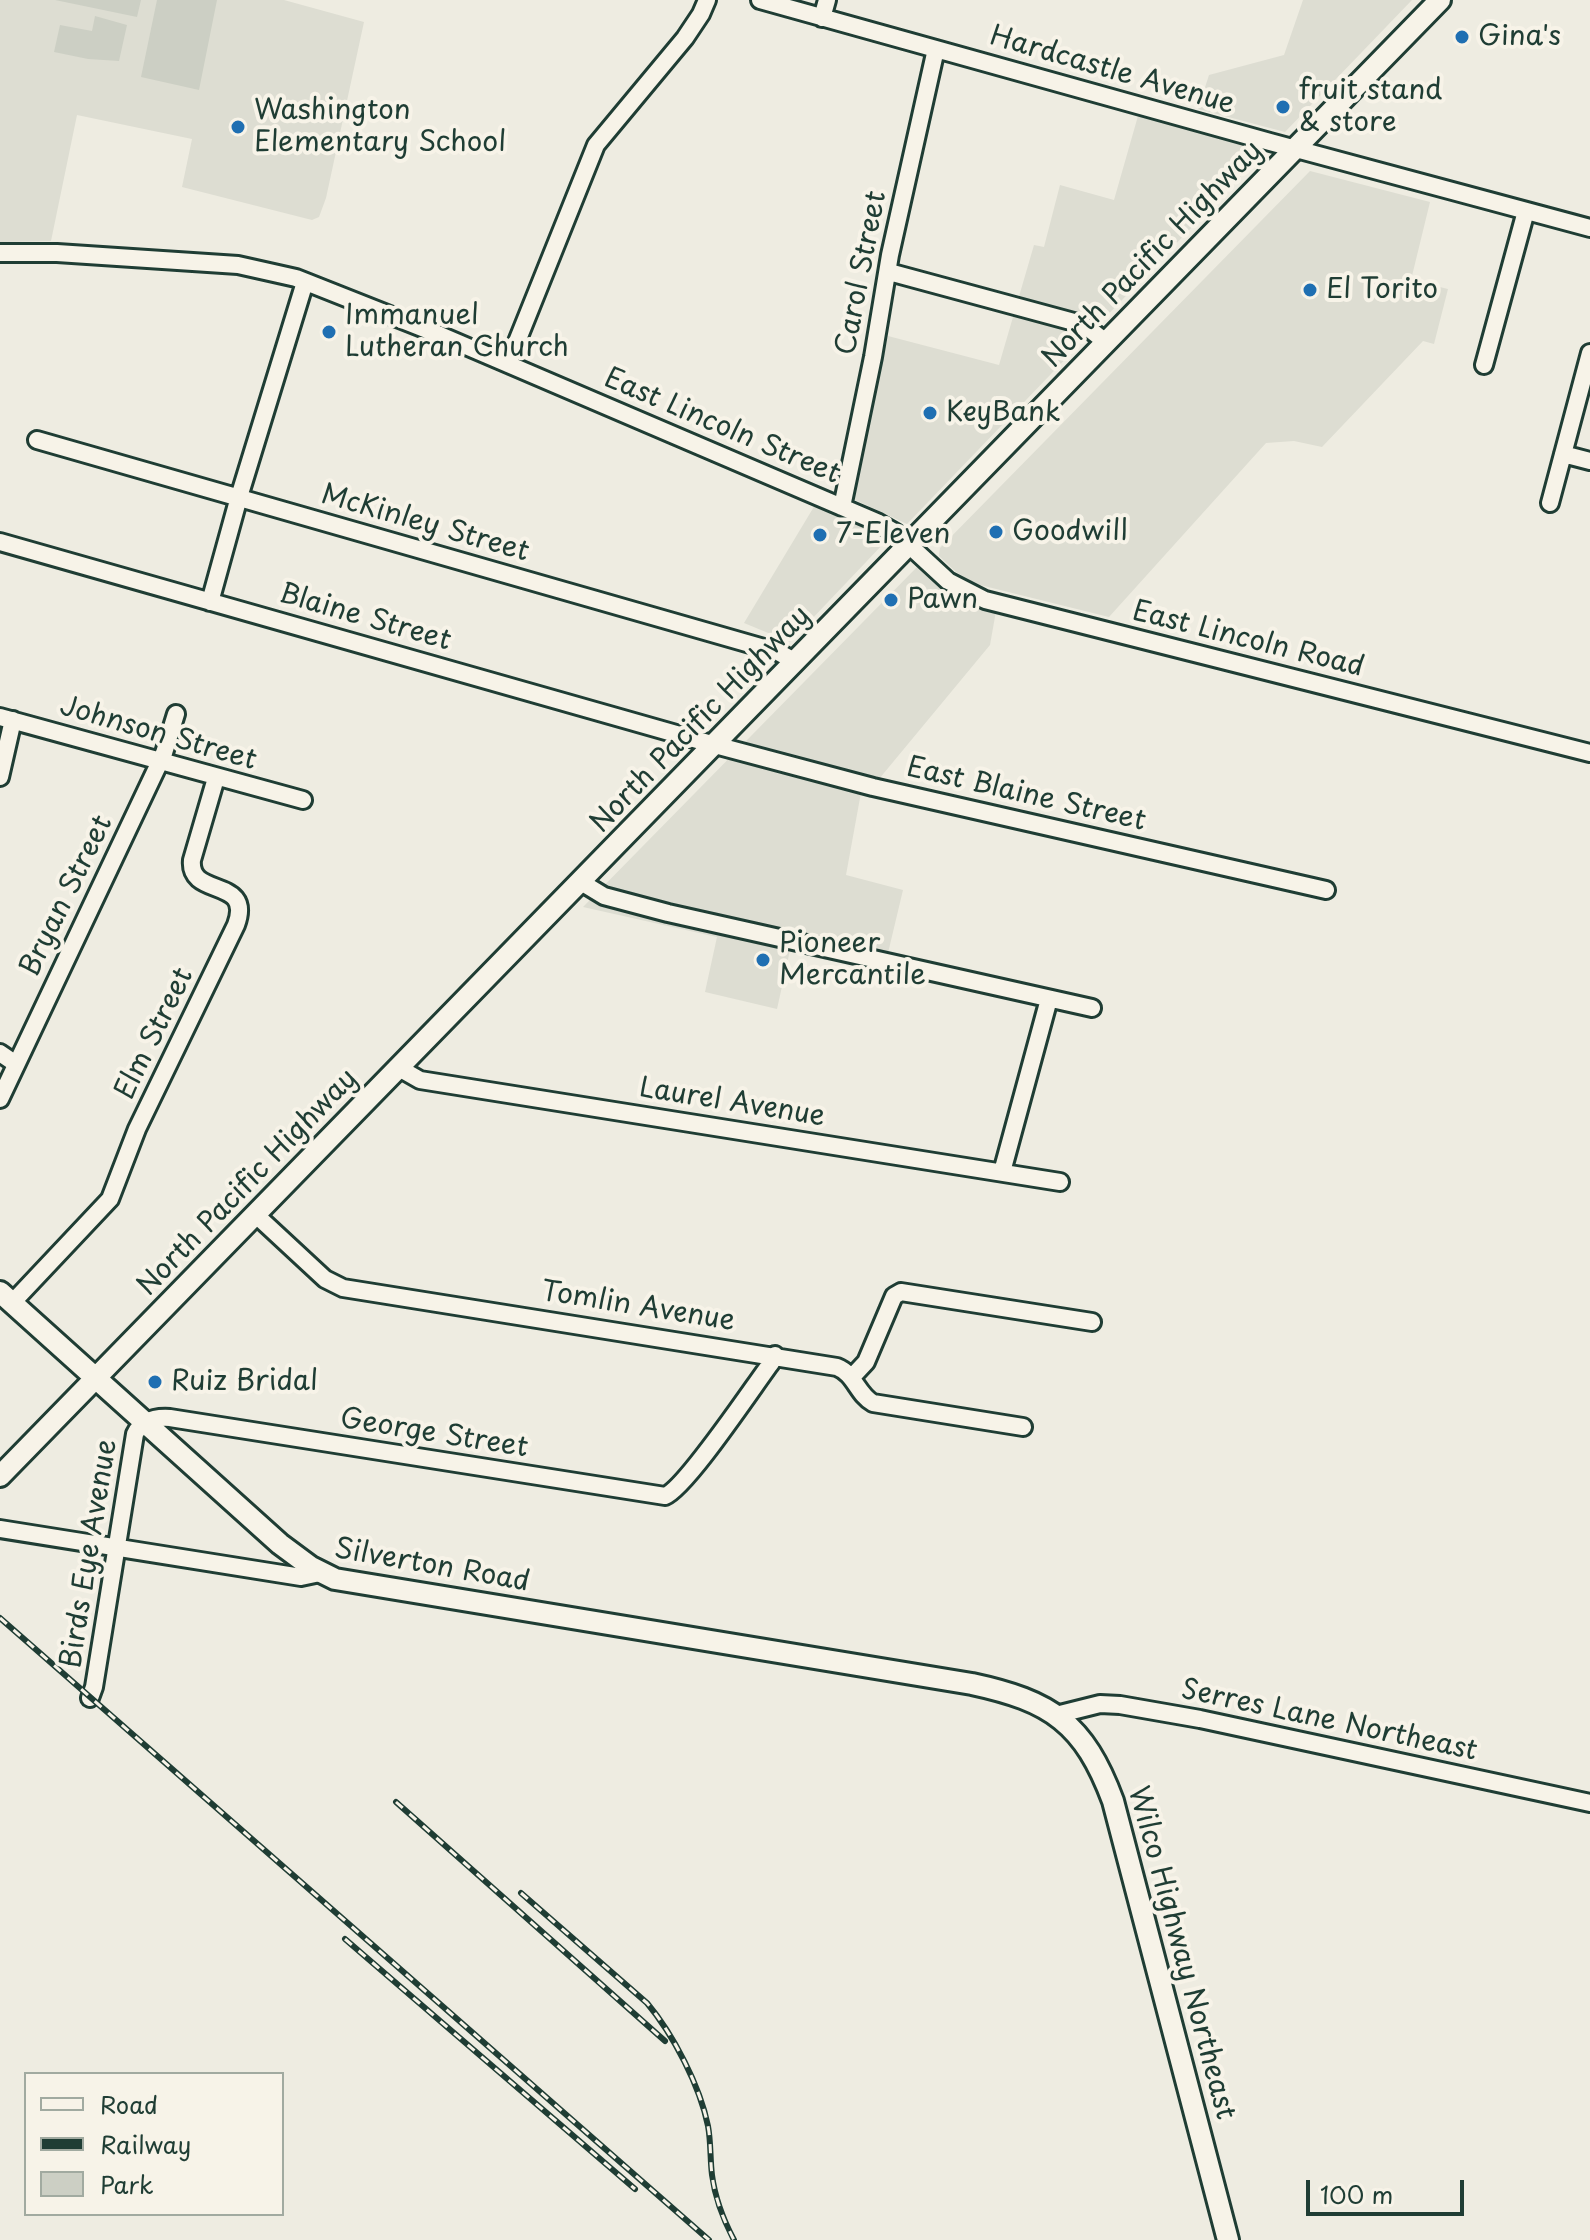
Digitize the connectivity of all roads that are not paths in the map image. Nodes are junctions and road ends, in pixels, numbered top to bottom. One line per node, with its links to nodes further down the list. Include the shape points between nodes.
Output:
1 (707, 0): 15 (street, via 685,38 596,145)
2 (760, 0): 5 (street, Hardcastle Avenue)
3 (827, 0): 5 (street)
4 (1440, 0): 7 (main road, North Pacific Highway)
5 (822, 18): 6 (street, Hardcastle Avenue)
6 (936, 49): 7 (street, Hardcastle Avenue); 11 (street, Carol Street)
7 (1295, 149): 8 (street, Hardcastle Avenue); 13 (main road, North Pacific Highway)
8 (1526, 211): 9 (street, Hardcastle Avenue); 16 (street)
9 (1590, 228)
10 (0, 253): 12 (street, East Lincoln Street, via 248,266)
11 (889, 272): 13 (street, via 1088,328); 22 (street, Carol Street)
12 (305, 282): 15 (street, East Lincoln Street); 20 (street)
13 (1107, 343): 24 (main road, North Pacific Highway)
14 (1590, 353): 18 (street)
15 (508, 364): 22 (street, East Lincoln Street)
16 (1484, 365)
17 (37, 440): 20 (street, McKinley Street)
18 (1563, 454): 19 (street); 21 (street)
19 (1590, 461)
20 (239, 497): 25 (street); 26 (street, McKinley Street, via 778,652)
21 (1550, 503)
22 (842, 507): 24 (street, East Lincoln Street, via 891,529)
23 (0, 542): 25 (street, Blaine Street)
24 (910, 546): 26 (main road, North Pacific Highway); 30 (street, East Lincoln Road, via 969,593)
25 (210, 602): 29 (street, Blaine Street)
26 (796, 662): 29 (main road, North Pacific Highway)
27 (176, 714): 31 (street, Bryan Street)
28 (6, 719): 31 (street, Johnson Street); 32 (street)
29 (715, 745): 35 (main road, North Pacific Highway); 36 (street, East Blaine Street, via 873,787)
30 (1590, 753)
31 (160, 762): 33 (street, Johnson Street); 40 (street, Bryan Street)
32 (0, 777)
33 (216, 778): 34 (street, Johnson Street); 46 (street, Elm Street, via 192,866 198,880 236,898 236,925 137,1129 110,1199)
34 (303, 800)
35 (581, 882): 37 (street, via 604,896 668,913); 41 (main road, North Pacific Highway)
36 (1326, 890)
37 (1049, 999): 38 (street); 43 (street)
38 (1092, 1008)
39 (0, 1053): 40 (street)
40 (16, 1064): 42 (street, Bryan Street)
41 (399, 1068): 43 (street, Laurel Avenue, via 420,1080); 45 (main road, North Pacific Highway)
42 (0, 1099)
43 (1002, 1172): 44 (street, Laurel Avenue)
44 (1060, 1182)
45 (256, 1215): 48 (street, Tomlin Avenue, via 325,1279 343,1288); 50 (main road, North Pacific Highway)
46 (6, 1297): 50 (main road)
47 (1092, 1322): 49 (street, via 901,1292 894,1296 866,1362)
48 (775, 1355): 49 (street, Tomlin Avenue, via 837,1367); 51 (street, George Street, via 687,1476 660,1496 170,1418)
49 (852, 1377): 52 (street, Tomlin Avenue, via 864,1397 878,1404)
50 (96, 1379): 51 (main road); 53 (main road, North Pacific Highway)
51 (145, 1422): 55 (street, Birds Eye Avenue, via 135,1434); 56 (main road, via 280,1544)
52 (1023, 1427)
53 (0, 1476)
54 (0, 1529): 55 (street, Silverton Road)
55 (117, 1548): 56 (street, Silverton Road, via 301,1577); 58 (street, Birds Eye Avenue)
56 (320, 1573): 57 (main road, Silverton Road, via 354,1584)
57 (853, 1664): 59 (main road, Wilco Highway Northeast, via 1010,1692)
58 (90, 1698)
59 (1056, 1715): 60 (street, Serres Lane Northeast, via 1100,1704 1120,1705); 61 (main road, Wilco Highway Northeast, via 1087,1747 1113,1801)
60 (1590, 1803)
61 (1228, 2240)

